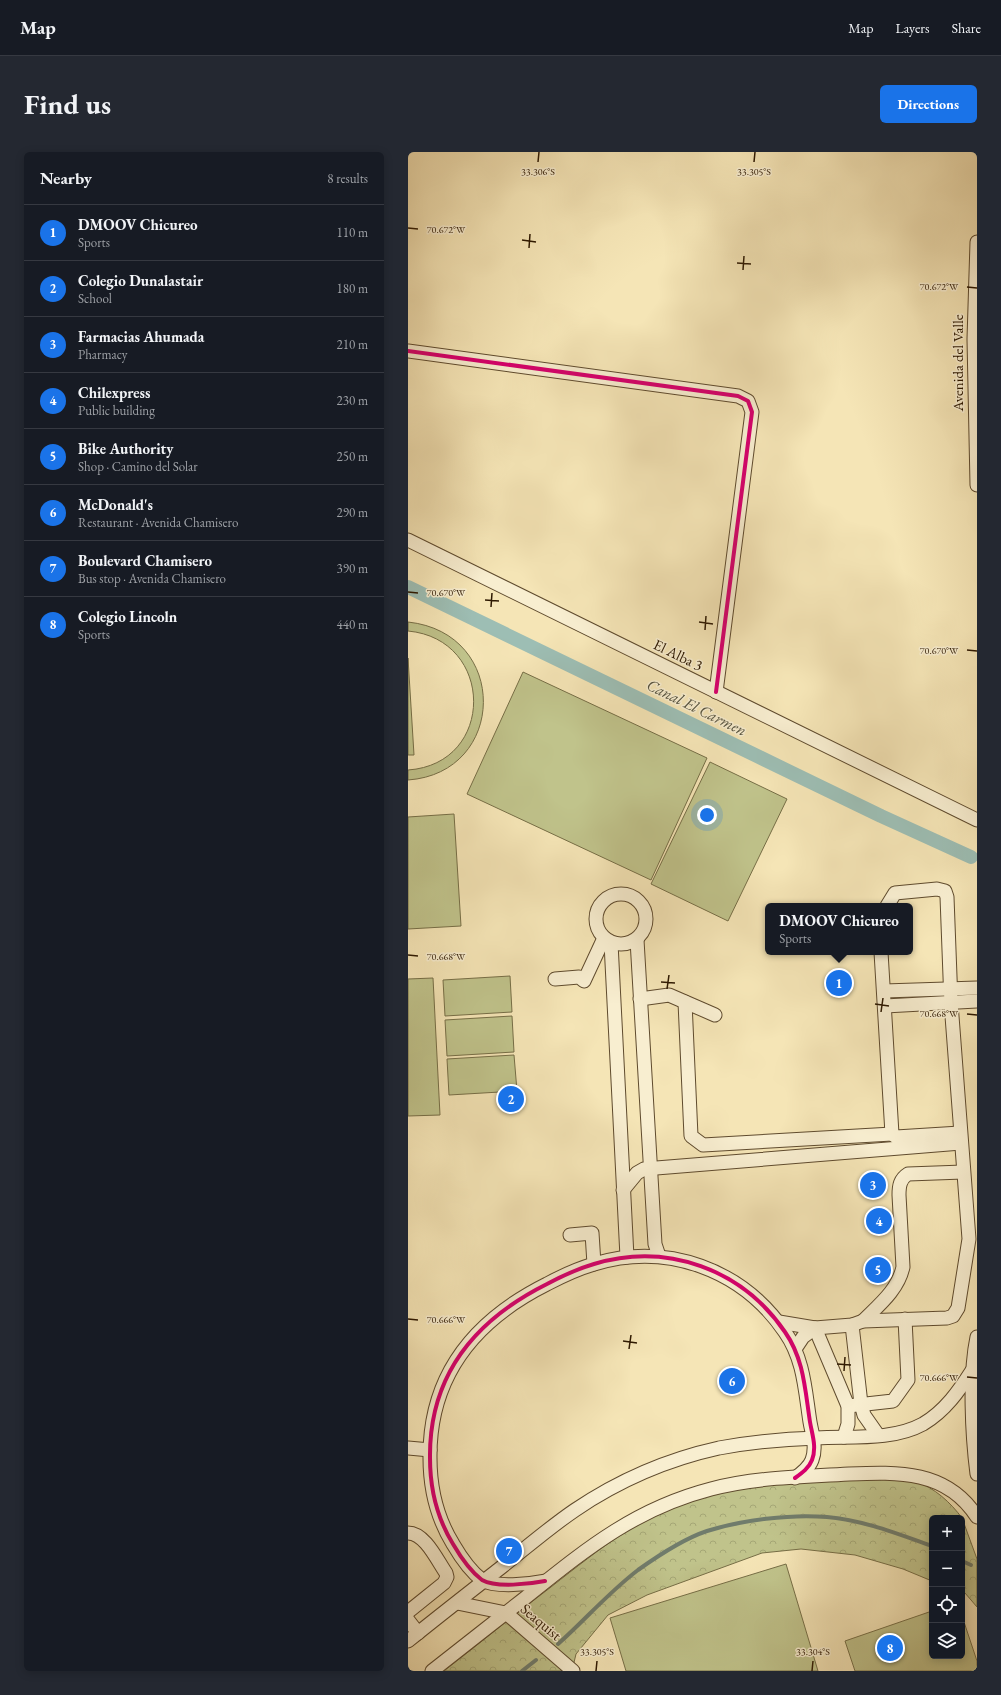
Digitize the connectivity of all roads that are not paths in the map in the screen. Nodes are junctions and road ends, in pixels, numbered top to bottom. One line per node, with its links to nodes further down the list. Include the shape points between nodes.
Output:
1 (977, 242): 3 (street, Avenida del Valle, via 974,339)
2 (408, 351): 5 (street, via 738,396 748,401 752,412)
3 (977, 485)
4 (408, 540): 5 (street, El Alba 3)
5 (716, 692): 6 (street, El Alba 3)
6 (977, 820)
7 (889, 903): 13 (street, via 895,893 937,889 945,891)
8 (608, 940): 9 (street, via 619,945); 9 (street, via 599,932 597,914 606,899 619,894 630,895 638,900 645,910 646,925); 11 (street, via 584,981 579,977); 25 (street)
9 (636, 940): 15 (street)
10 (881, 955): 14 (street)
11 (555, 979)
12 (977, 988): 13 (street)
13 (950, 989): 14 (street); 18 (street)
14 (884, 991): 19 (street)
15 (640, 999): 17 (street, via 669,995); 23 (street)
16 (977, 1001): 18 (street)
17 (685, 1002): 20 (street); 21 (street, via 691,1136 703,1146)
18 (951, 1003): 19 (street); 22 (street)
19 (885, 1006): 21 (street)
20 (715, 1015)
21 (892, 1134): 22 (street, via 896,1137)
22 (960, 1138): 23 (street); 24 (street)
23 (651, 1168): 25 (street, via 637,1173); 27 (street, via 655,1244)
24 (963, 1172): 30 (street, via 969,1239 958,1308 953,1316 946,1318); 32 (street, via 908,1174 904,1177 899,1195 903,1267 901,1274 894,1288)
25 (623, 1190): 28 (street)
26 (570, 1235): 29 (street, via 592,1233)
27 (659, 1256): 28 (street); 31 (street, via 687,1261 723,1275 747,1291)
28 (628, 1257): 29 (street)
29 (594, 1264): 43 (street, via 524,1296 497,1314 473,1337 454,1362 442,1388 433,1418)
30 (905, 1319): 32 (street); 37 (street, via 908,1380 893,1401)
31 (779, 1322): 33 (street); 35 (street)
32 (857, 1323): 33 (street); 37 (street)
33 (815, 1328): 35 (street, via 803,1337); 38 (street)
34 (977, 1337): 36 (street)
35 (795, 1349): 41 (street, via 805,1378)
36 (973, 1369): 39 (street, via 955,1396 932,1418 907,1430); 44 (street)
37 (861, 1404): 38 (street); 39 (street, via 869,1423)
38 (848, 1406): 40 (street, via 848,1424)
39 (878, 1435): 40 (street)
40 (844, 1437): 41 (street)
41 (814, 1438): 45 (street, via 814,1456 810,1464); 48 (street, via 719,1448 682,1458 640,1474 598,1495 577,1509)
42 (408, 1448): 43 (street)
43 (430, 1450): 48 (street, via 434,1496 444,1527 466,1563)
44 (977, 1474)
45 (795, 1478): 46 (street, via 884,1472 909,1474 950,1489); 49 (street, via 732,1484 670,1502 636,1517 610,1533)
46 (977, 1517)
47 (408, 1533): 51 (street, via 418,1535 423,1540 447,1577 444,1583)
48 (484, 1581): 49 (street, via 514,1585); 50 (street)
49 (546, 1581): 52 (street)
50 (458, 1603): 52 (street); 54 (street)
51 (408, 1612)
52 (506, 1613): 55 (street); 56 (street, Seaquist)
53 (408, 1620): 54 (street)
54 (413, 1637)
55 (432, 1671)
56 (573, 1671)

